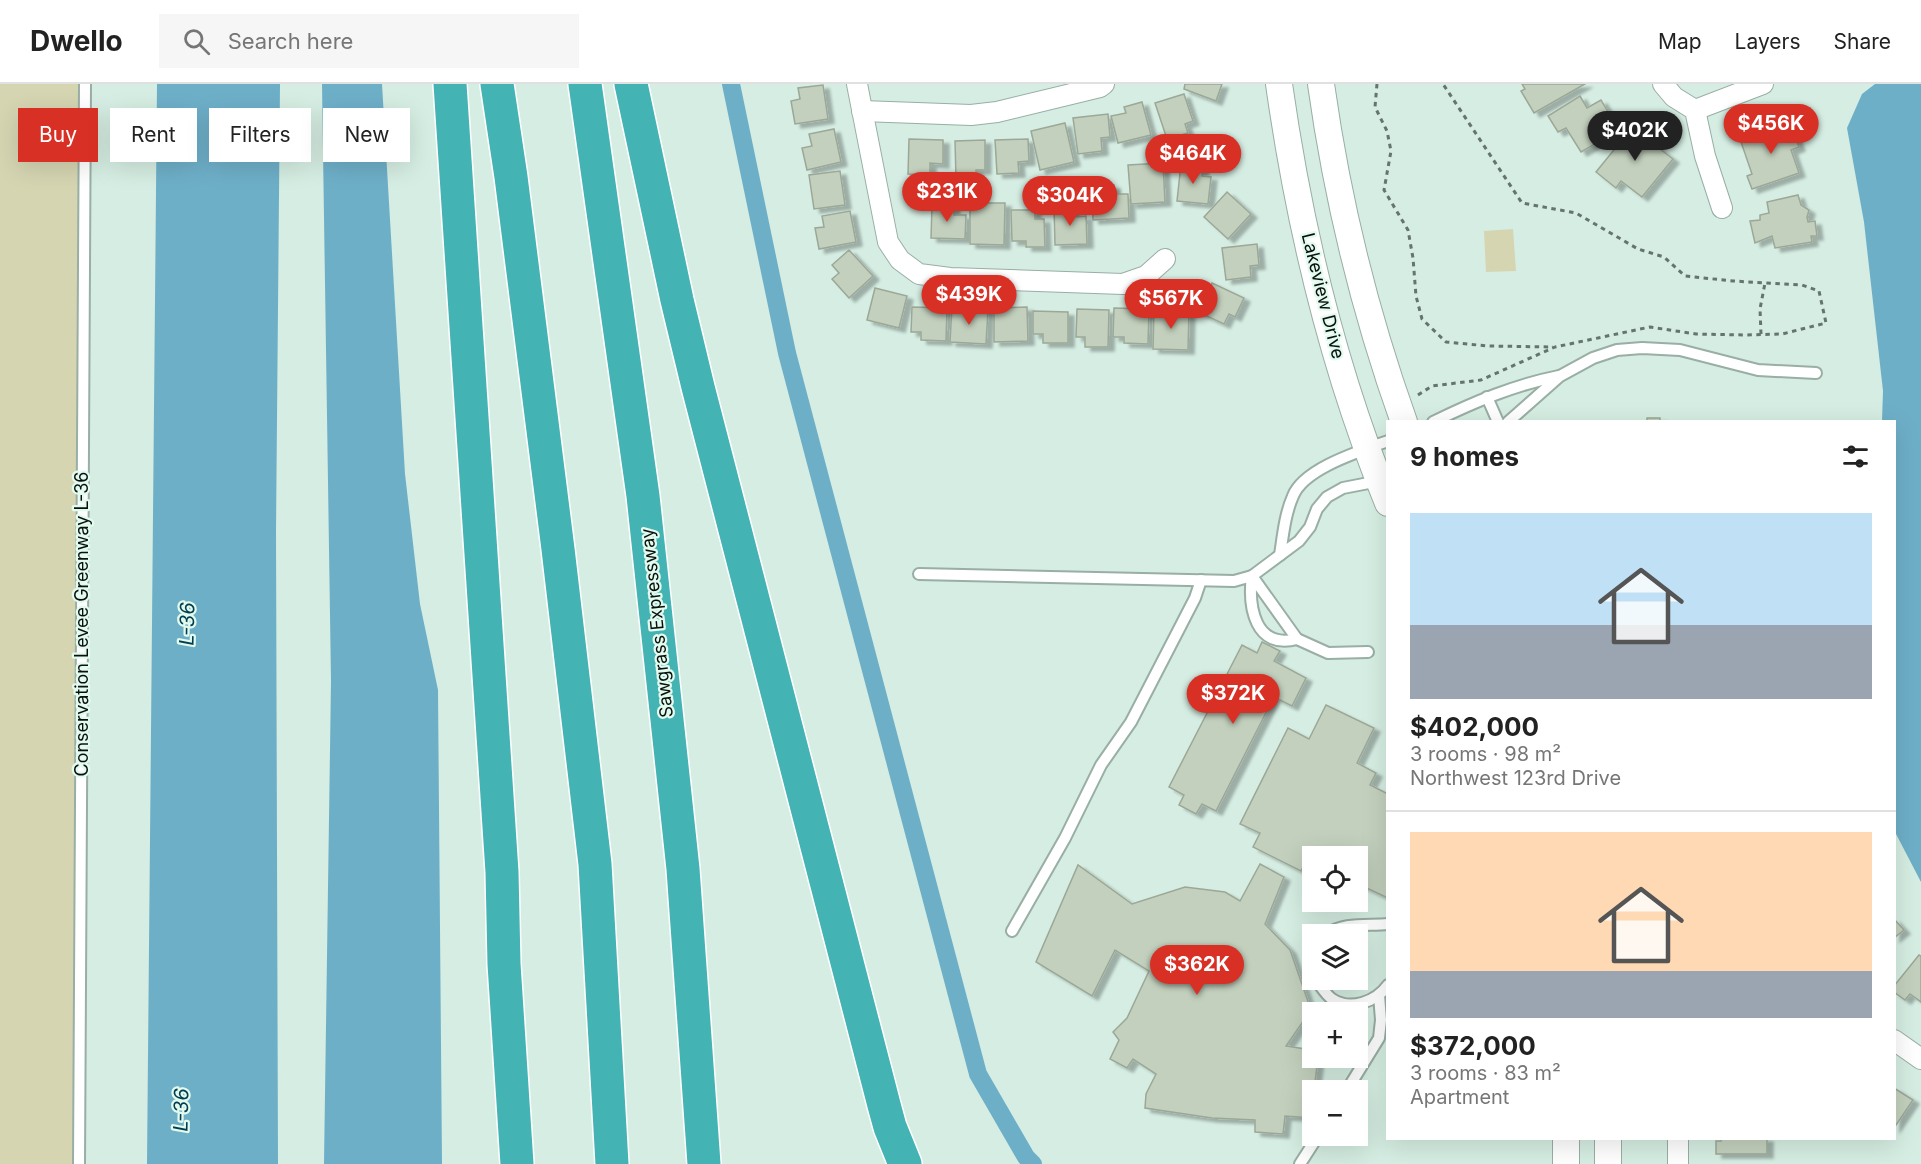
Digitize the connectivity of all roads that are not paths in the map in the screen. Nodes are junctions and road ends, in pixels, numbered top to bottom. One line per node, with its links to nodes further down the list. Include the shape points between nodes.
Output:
1 (85, 84): 44 (lane, Conservation Levee Greenway L-36)
2 (450, 84): 45 (highway, via 502,872)
3 (497, 84): 46 (highway, via 595,864)
4 (585, 84): 47 (highway, Sawgrass Expressway, via 643,496 683,869)
5 (631, 84): 48 (highway, via 695,376 890,1127)
6 (857, 84): 13 (street)
7 (1104, 84): 13 (street, via 971,115)
8 (1279, 84): 23 (street, Lakeview Drive, via 1312,259 1343,373)
9 (1321, 84): 19 (street, via 1347,226 1384,366)
10 (1664, 84): 12 (street, via 1674,97)
11 (1762, 84): 12 (street)
12 (1695, 110): 14 (street)
13 (862, 111): 15 (street, via 888,242 900,260 919,274 1123,284 1146,276)
14 (1722, 208)
15 (1165, 259)
16 (1816, 373): 17 (lane, via 1758,370 1680,350 1642,348 1617,350 1593,358)
17 (1560, 376): 18 (lane); 22 (lane)
18 (1487, 397): 20 (lane); 21 (lane)
19 (1403, 420)
20 (1437, 420)
21 (1497, 420)
22 (1510, 420)
23 (1377, 445): 24 (street, Lakeview Drive); 25 (lane, via 1311,475 1294,493)
24 (1384, 487): 25 (lane, via 1343,488 1327,497 1299,541)
25 (1280, 555): 27 (lane)
26 (919, 574): 28 (lane)
27 (1252, 576): 28 (lane, via 1234,581); 29 (lane); 29 (lane, via 1255,622 1278,641)
28 (1201, 580): 33 (lane, via 1131,722 1101,765)
29 (1297, 639): 30 (lane, via 1328,653)
30 (1368, 652)
31 (1386, 924): 32 (lane)
32 (1368, 926)
33 (1012, 931)
34 (1386, 987): 36 (lane)
35 (1324, 990): 36 (lane, via 1332,999 1348,1004 1369,1002)
36 (1379, 995): 39 (lane, via 1379,1038)
37 (1896, 1041): 38 (street)
38 (1921, 1059)
39 (1353, 1080)
40 (1566, 1140): 50 (street)
41 (1608, 1140): 51 (street)
42 (1678, 1140): 52 (street)
43 (1312, 1146): 49 (lane)
44 (79, 1164)
45 (517, 1164)
46 (612, 1164)
47 (704, 1164)
48 (905, 1164)
49 (1300, 1164)
50 (1566, 1164)
51 (1608, 1164)
52 (1678, 1164)

